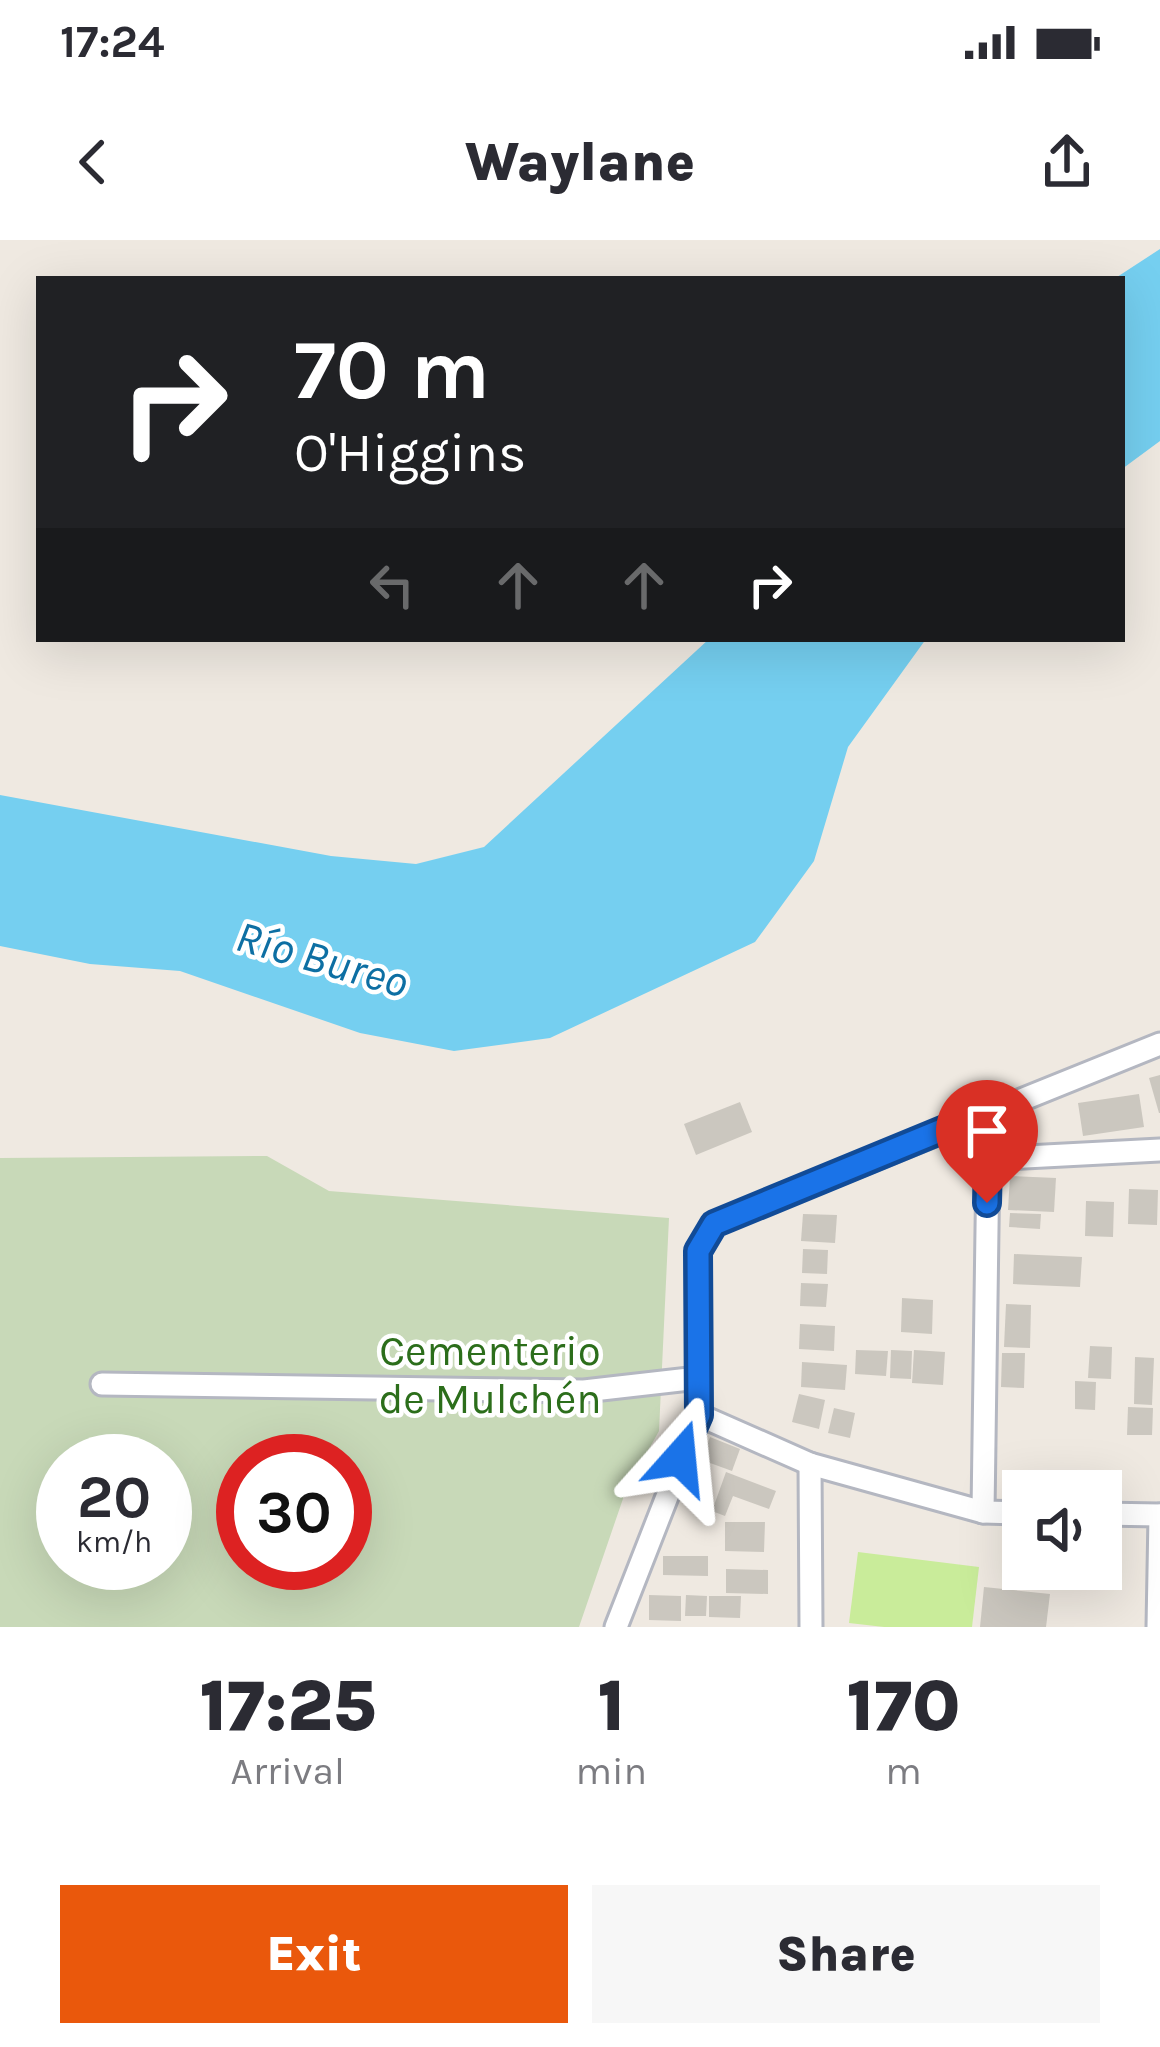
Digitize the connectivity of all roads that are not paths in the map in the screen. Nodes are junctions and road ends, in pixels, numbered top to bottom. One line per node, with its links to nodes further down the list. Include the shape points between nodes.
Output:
1 (1160, 1044): 2 (street)
2 (981, 1114): 4 (street); 5 (street, via 714,1224 698,1251)
3 (1160, 1150): 4 (street)
4 (988, 1159): 9 (street)
5 (698, 1378): 6 (street, via 584,1391); 7 (street)
6 (102, 1384)
7 (699, 1415): 8 (street); 13 (street)
8 (810, 1464): 9 (street); 14 (street)
9 (983, 1512): 10 (street)
10 (1002, 1512)
11 (1122, 1514): 12 (street)
12 (1160, 1515): 15 (street)
13 (616, 1627)
14 (811, 1627)
15 (1159, 1627)

